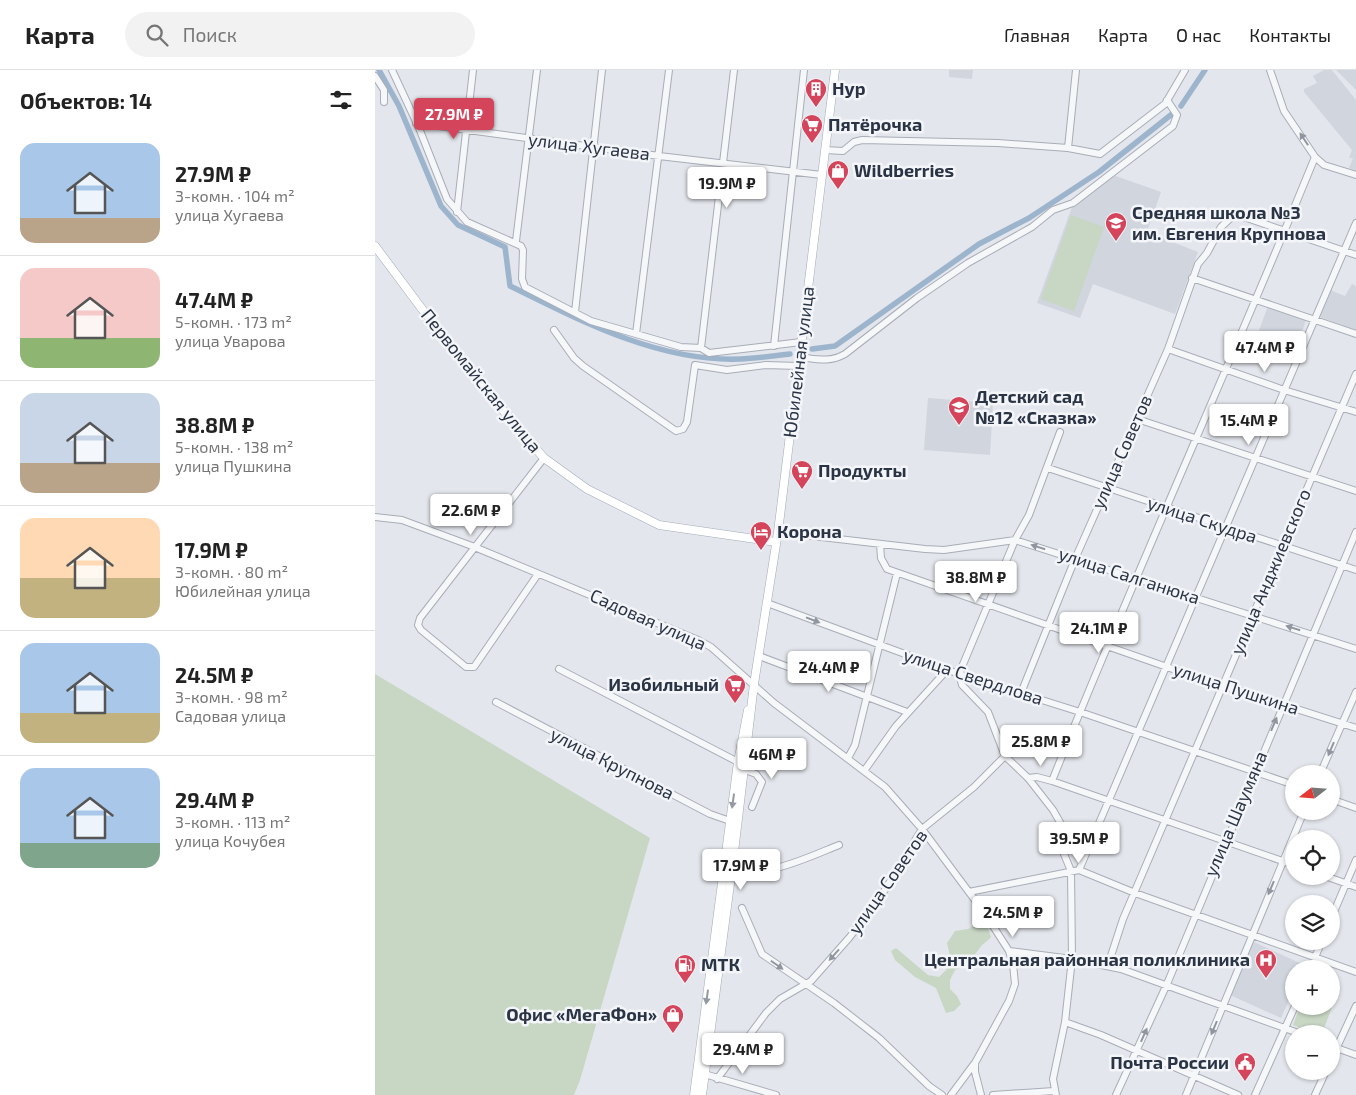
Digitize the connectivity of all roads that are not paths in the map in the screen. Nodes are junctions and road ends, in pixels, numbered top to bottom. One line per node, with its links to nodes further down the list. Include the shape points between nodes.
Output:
1 (392, 70): 15 (street)
2 (473, 70): 16 (street)
3 (537, 70): 17 (street)
4 (603, 70): 18 (street)
5 (669, 70): 21 (street)
6 (734, 70): 23 (street)
7 (804, 70): 24 (street)
8 (835, 70): 20 (main road, Юбилейная улица)
9 (1076, 70): 19 (street)
10 (1185, 70): 13 (street)
11 (1270, 70): 22 (street, one-way to 11, via 1284,111)
12 (375, 76): 14 (street, via 384,90)
13 (1167, 100): 19 (street, via 1101,154); 45 (street, via 1177,115 1173,126 1073,203 1053,210 1032,227 968,263 835,360)
14 (384, 102)
15 (416, 123): 16 (street, улица Хугаева); 27 (street, via 447,199)
16 (466, 131): 17 (street, улица Хугаева); 27 (street)
17 (529, 139): 18 (street, улица Хугаева); 30 (street)
18 (593, 147): 21 (street, улица Хугаева); 36 (street)
19 (1068, 148): 20 (street, via 944,140 862,140 843,151)
20 (825, 150): 25 (main road, Юбилейная улица)
21 (659, 156): 23 (street, улица Хугаева); 39 (street)
22 (1315, 157): 26 (street, via 1324,165); 29 (street)
23 (722, 163): 24 (street, улица Хугаева); 43 (street)
24 (793, 171): 25 (street, улица Хугаева); 42 (street)
25 (822, 174): 41 (main road, Юбилейная улица)
26 (1356, 176)
27 (457, 212): 30 (street, via 467,222)
28 (1356, 223): 32 (street)
29 (1285, 230): 32 (street); 34 (street, улица Советов, via 1235,214 1230,216 1197,264); 35 (street)
30 (516, 242): 36 (street, via 523,250 522,279 525,287)
31 (375, 246): 55 (main road, Первомайская улица, via 422,309)
32 (1344, 251): 33 (street); 37 (street)
33 (1356, 255)
34 (1192, 278): 35 (street); 44 (street, улица Советов)
35 (1256, 299): 37 (street); 47 (street)
36 (575, 312): 39 (street, via 591,321)
37 (1314, 320): 40 (street); 49 (street)
38 (554, 330): 46 (street, via 583,366 676,431 683,429 687,422 695,365 727,370)
39 (635, 334): 43 (street, via 681,347)
40 (1356, 334)
41 (801, 342): 42 (street); 45 (main road, Юбилейная улица)
42 (774, 346): 43 (street, via 721,354)
43 (701, 348)
44 (1168, 349): 47 (street); 52 (street, улица Советов)
45 (799, 357): 46 (main road, Юбилейная улица)
46 (798, 366): 64 (main road, Юбилейная улица)
47 (1226, 370): 49 (street); 54 (street)
48 (1356, 374): 50 (street, улица Анджиевского)
49 (1284, 390): 50 (street); 56 (street)
50 (1342, 408): 51 (street); 58 (street, улица Анджиевского)
51 (1356, 412)
52 (1137, 419): 54 (street); 59 (street, улица Советов)
53 (1060, 432): 57 (street)
54 (1197, 440): 56 (street); 61 (street)
55 (544, 458): 67 (main road, Первомайская улица, via 587,489 659,525); 70 (street)
56 (1255, 459): 58 (street); 63 (street)
57 (1048, 468): 59 (street, улица Скудра); 66 (street, via 1029,516)
58 (1312, 477): 60 (street); 69 (street, улица Анджиевского)
59 (1107, 488): 61 (street, улица Скудра); 71 (street, улица Советов)
60 (1356, 490)
61 (1167, 508): 63 (street, улица Скудра); 76 (street)
62 (375, 517): 70 (street, Садовая улица, via 402,520)
63 (1225, 528): 69 (street, улица Скудра); 77 (street)
64 (778, 532): 67 (main road, Юбилейная улица); 68 (street, улица Салганюка)
65 (1356, 532): 72 (street, улица Шаумяна)
66 (1015, 540): 68 (street, улица Салганюка, via 944,550); 71 (street, улица Салганюка, one-way to 66); 79 (street)
67 (776, 542): 78 (main road, Юбилейная улица)
68 (880, 544): 74 (street, улица Пушкина, via 883,565)
69 (1283, 546): 72 (street, улица Скудра); 80 (street, улица Анджиевского)
70 (476, 547): 75 (street, Садовая улица); 75 (street, via 420,618 418,625 467,667 474,667)
71 (1075, 559): 76 (street, улица Салганюка); 81 (street, улица Советов)
72 (1342, 565): 73 (street, улица Скудра); 82 (street, улица Шаумяна)
73 (1356, 570)
74 (897, 573): 79 (street, улица Пушкина); 83 (street)
75 (538, 574): 92 (street, Садовая улица, via 698,640 711,647)
76 (1135, 578): 77 (street, улица Салганюка); 84 (street)
77 (1195, 597): 80 (street, улица Салганюка); 87 (street)
78 (767, 603): 83 (street, улица Свердлова, one-way to 83); 86 (main road, Юбилейная улица)
79 (987, 606): 81 (street, улица Пушкина); 90 (street)
80 (1253, 616): 82 (street, улица Салганюка, one-way to 80); 91 (street, улица Анджиевского)
81 (1048, 626): 84 (street, улица Пушкина); 94 (street, улица Советов)
82 (1312, 634): 85 (street, улица Салганюка); 97 (street, улица Шаумяна)
83 (880, 645): 89 (street, улица Свердлова); 95 (street)
84 (1107, 646): 87 (street, улица Пушкина); 99 (street)
85 (1356, 649)
86 (759, 656): 92 (main road, Юбилейная улица); 95 (street)
87 (1165, 666): 91 (street, улица Пушкина); 102 (street)
88 (559, 669): 106 (street)
89 (947, 670): 90 (street, улица Свердлова); 98 (street)
90 (959, 674): 94 (street, улица Свердлова); 104 (street, via 963,686 988,712)
91 (1222, 683): 97 (street, улица Пушкина); 103 (street, улица Анджиевского)
92 (754, 684): 105 (street, Садовая улица, via 774,703); 106 (main road, Юбилейная улица); 108 (main road, Юбилейная улица)
93 (1356, 692): 100 (street)
94 (1021, 693): 99 (street, улица Свердлова)
95 (868, 696): 98 (street); 105 (street, via 855,745)
96 (496, 702): 119 (street, улица Крупнова, via 709,814)
97 (1282, 704): 100 (street, улица Пушкина); 110 (street, улица Шаумяна, one-way to 97)
98 (907, 712): 109 (street)
99 (1080, 712): 102 (street, улица Свердлова); 112 (street)
100 (1342, 723): 101 (street, улица Пушкина); 107 (street, one-way to 107)
101 (1356, 728)
102 (1138, 732): 103 (street, улица Свердлова); 114 (street)
103 (1195, 752): 110 (street, улица Свердлова); 120 (street, улица Анджиевского)
104 (1005, 756): 111 (street); 121 (street, улица Советов, via 967,793)
105 (848, 758): 109 (street, Садовая улица)
106 (738, 762): 119 (main road, Юбилейная улица, one-way to 119)
107 (1324, 765)
108 (745, 770): 116 (street, via 762,782); 126 (main road, Юбилейная улица)
109 (864, 771): 121 (street, Садовая улица, via 885,787)
110 (1254, 771): 113 (street, улица Свердлова); 122 (street, улица Шаумяна)
111 (1028, 778): 112 (street, via 1037,776); 127 (street, via 1061,824 1064,854)
112 (1052, 781): 114 (street)
113 (1285, 782)
114 (1109, 802): 120 (street); 127 (street)
115 (1340, 802): 117 (street)
116 (752, 807)
117 (1356, 808)
118 (1300, 820): 125 (street)
119 (730, 821): 136 (main road, Юбилейная улица)
120 (1165, 822): 122 (street); 132 (street, улица Анджиевского)
121 (922, 829): 131 (street, Садовая улица); 145 (street, улица Советов, one-way to 145, via 878,902)
122 (1224, 842): 125 (street); 135 (street, улица Шаумяна)
123 (839, 845): 126 (street, via 759,872)
124 (1356, 860): 129 (street)
125 (1283, 862): 137 (street, one-way to 137)
126 (733, 869): 136 (main road, Юбилейная улица)
127 (1075, 870): 131 (street); 132 (street); 141 (street)
128 (1340, 882): 129 (street)
129 (1346, 884): 130 (street); 133 (street)
130 (1356, 887)
131 (969, 892): 139 (street, Садовая улица)
132 (1135, 893): 135 (street); 143 (street, улица Анджиевского)
133 (1340, 898)
134 (742, 908): 145 (street, one-way to 145, via 762,954)
135 (1195, 914): 137 (street); 146 (street, улица Шаумяна)
136 (719, 934): 157 (main road, Юбилейная улица)
137 (1252, 934): 140 (street); 147 (street)
138 (1318, 950): 140 (street)
139 (1009, 951): 141 (street); 156 (street, Садовая улица, via 1015,984)
140 (1315, 957): 142 (street); 144 (street)
141 (1072, 959): 143 (street); 149 (street)
142 (1314, 960)
143 (1108, 965): 146 (street)
144 (1356, 972)
145 (806, 984): 159 (street, улица Советов, via 766,1013); 165 (street, via 879,1038)
146 (1167, 984): 147 (street); 154 (street, улица Шаумяна, one-way to 146)
147 (1224, 1006): 150 (street); 158 (street, one-way to 158)
148 (1356, 1006): 152 (street)
149 (1065, 1022): 154 (street); 161 (street, via 1053,1079)
150 (1285, 1027)
151 (1285, 1029): 172 (street)
152 (1340, 1036)
153 (1340, 1049): 155 (street)
154 (1137, 1052): 158 (street); 169 (street, улица Шаумяна)
155 (1356, 1055)
156 (975, 1063): 166 (street, Садовая улица); 167 (street)
157 (701, 1073): 159 (street); 162 (main road, Юбилейная улица); 163 (main road, Юбилейная улица)
158 (1194, 1077): 170 (street); 171 (street)
159 (717, 1079): 164 (street)
160 (1322, 1080): 173 (street)
161 (1055, 1093): 168 (street)
162 (694, 1095)
163 (702, 1095)
164 (776, 1095)
165 (942, 1095)
166 (951, 1095)
167 (981, 1095)
168 (993, 1095)
169 (1116, 1095)
170 (1186, 1095)
171 (1238, 1095)
172 (1255, 1095)
173 (1315, 1095)

